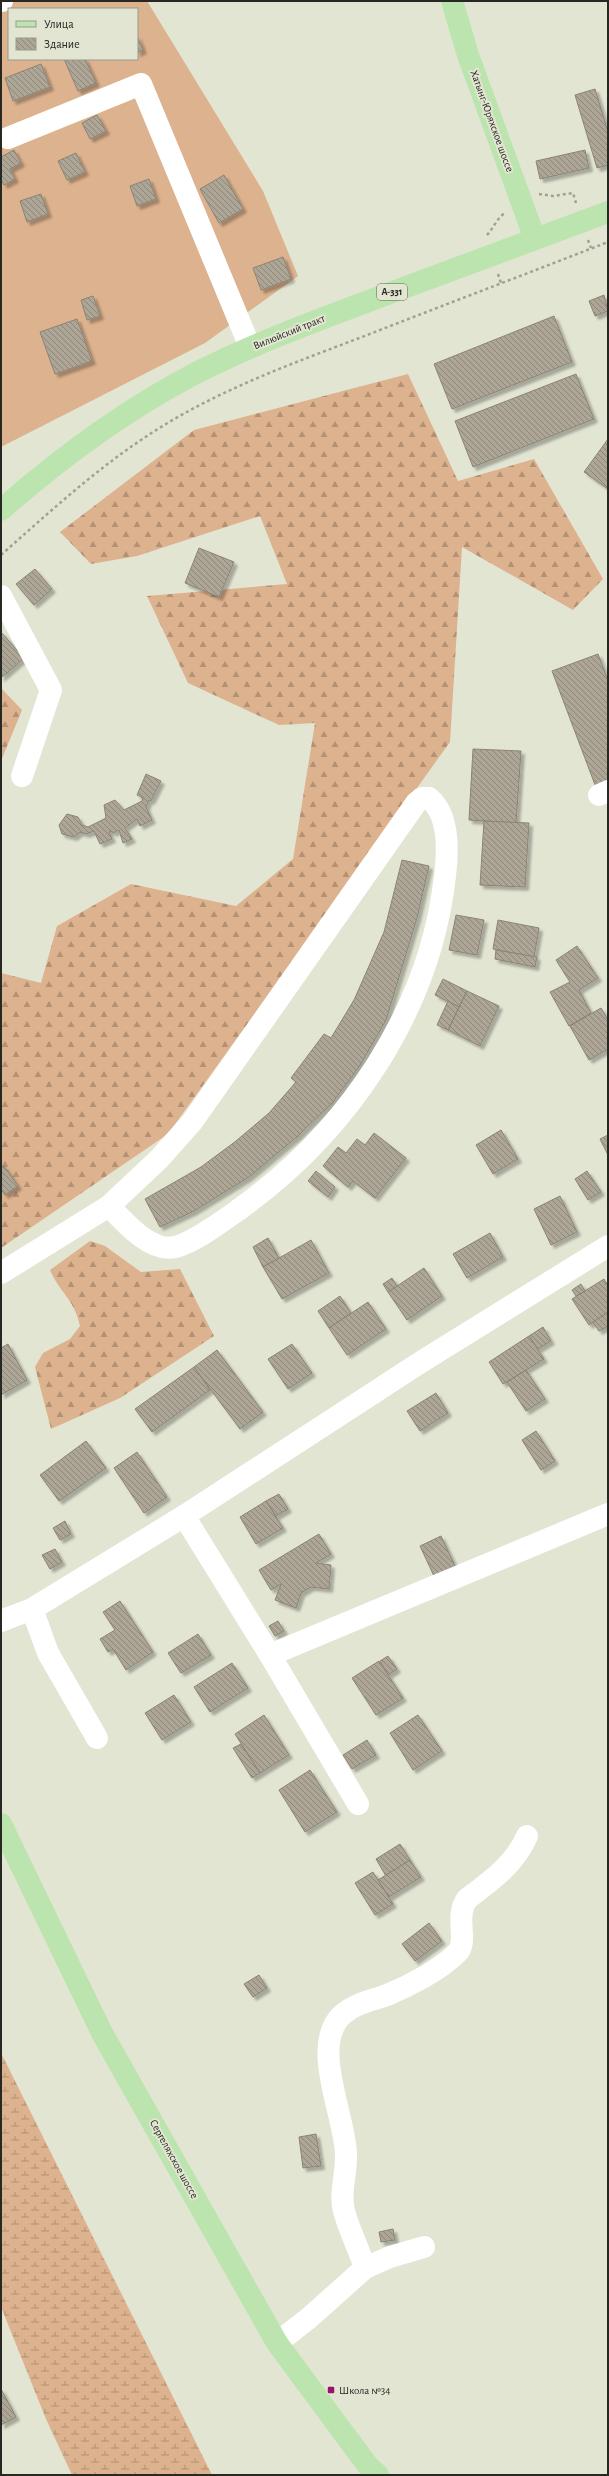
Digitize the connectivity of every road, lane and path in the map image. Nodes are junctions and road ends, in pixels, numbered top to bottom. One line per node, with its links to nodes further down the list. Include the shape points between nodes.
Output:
1 (452, 1): 4 (main road, Хатынг-Юряхское шоссе, via 468,55)
2 (8, 138): 6 (street, via 141,84)
3 (608, 212): 4 (main road, Вилюйский тракт / А-331)
4 (535, 239): 6 (main road, Вилюйский тракт / А-331)
5 (608, 242): 8 (path, via 310,357 216,398 167,423 124,451 68,495)
6 (250, 347): 7 (main road, Вилюйский тракт / А-331, via 139,405 38,478)
7 (1, 510)
8 (1, 555)
9 (1, 596): 10 (street, via 51,690)
10 (22, 776)
11 (109, 1206): 11 (street, via 159,1159 192,1122 416,803 422,798 429,798 443,819 447,861 439,916 416,992 389,1045 360,1092 315,1145 273,1185 201,1234 174,1248 150,1243 131,1230); 13 (street)
12 (608, 1246): 15 (street)
13 (1, 1273)
14 (608, 1514): 18 (street)
15 (184, 1516): 16 (street); 18 (street)
16 (32, 1609): 17 (street); 19 (street, via 48,1653)
17 (1, 1621)
18 (270, 1655): 20 (street)
19 (97, 1738)
20 (358, 1804)
21 (1, 1824): 25 (main road, Сергеляхское шоссе, via 102,2033)
22 (527, 1836): 24 (street, via 521,1850 511,1862 467,1899 462,1907 462,1942 458,1952 407,1986 359,2003 342,2015 331,2030 328,2050 330,2074 343,2126 346,2155 342,2183 344,2210)
23 (424, 2247): 24 (street, via 390,2256)
24 (365, 2268): 25 (street)
25 (277, 2343): 26 (main road, Сергеляхское шоссе, via 368,2466)
26 (378, 2475)

